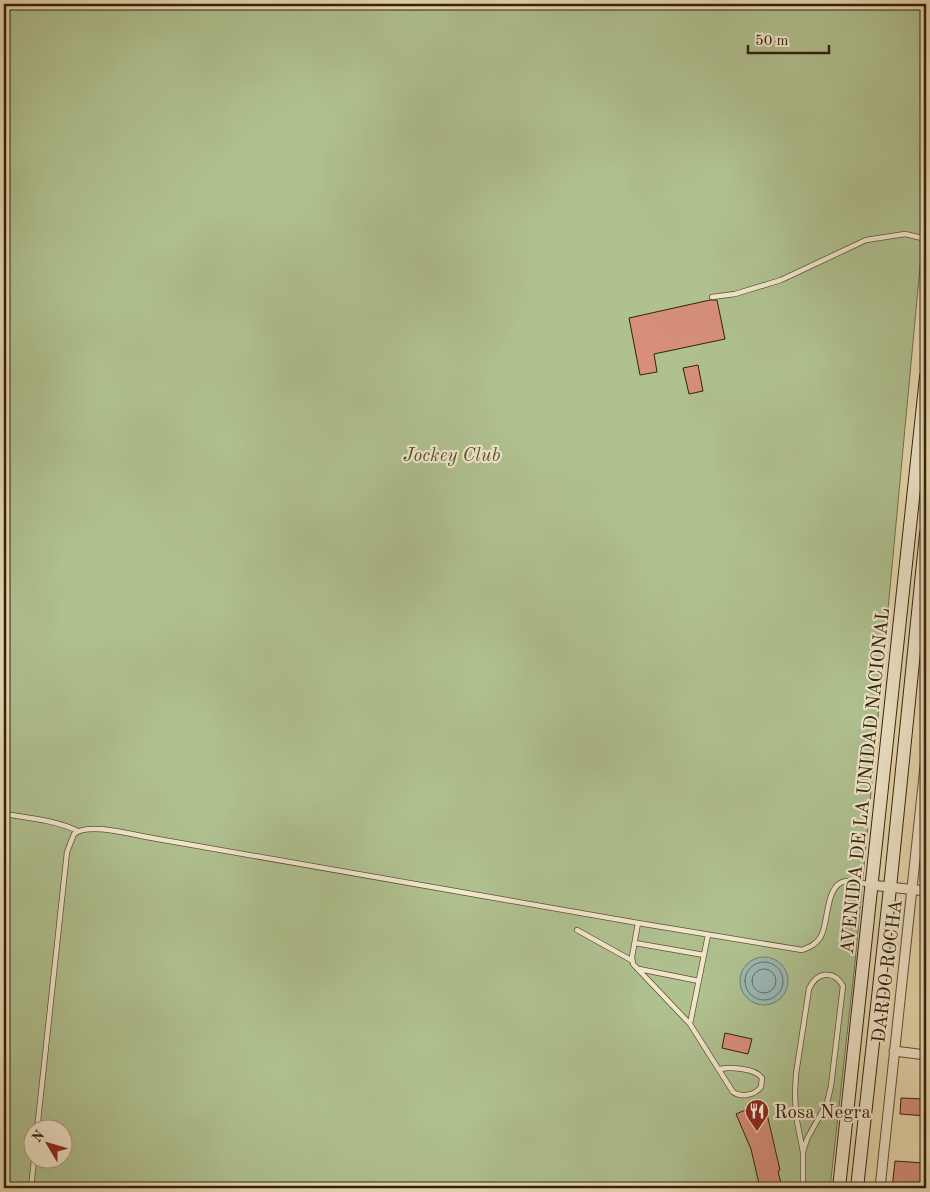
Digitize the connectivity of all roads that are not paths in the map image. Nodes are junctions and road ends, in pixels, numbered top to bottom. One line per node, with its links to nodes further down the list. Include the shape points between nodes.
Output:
1 (926, 239): 2 (lane, via 905,234 866,240 781,280 735,294)
2 (712, 297)
3 (926, 378): 8 (main road, AVENIDA DE LA UNIDAD NACIONAL)
4 (926, 534): 9 (main road, AVENIDA DE LA UNIDAD NACIONAL)
5 (926, 757): 10 (street, DARDO ROCHA)
6 (4, 814): 7 (lane, via 44,820)
7 (78, 831): 12 (lane, via 97,829 152,838); 24 (lane, via 71,838 67,852)
8 (871, 885): 9 (street); 14 (lane, via 847,881 837,887 829,902 825,927 812,947 802,950); 29 (main road, AVENIDA DE LA UNIDAD NACIONAL)
9 (890, 888): 10 (street); 30 (main road, AVENIDA DE LA UNIDAD NACIONAL)
10 (912, 890): 11 (street); 21 (street, DARDO ROCHA)
11 (926, 892)
12 (638, 923): 14 (lane); 15 (lane)
13 (577, 930): 17 (lane)
14 (708, 935): 16 (lane)
15 (635, 942): 16 (lane); 17 (lane)
16 (704, 955): 19 (lane)
17 (632, 960): 18 (lane)
18 (638, 969): 19 (lane); 20 (lane)
19 (699, 981): 20 (lane)
20 (690, 1024): 23 (lane)
21 (894, 1051): 22 (street); 31 (street, DARDO ROCHA)
22 (926, 1055)
23 (720, 1069): 23 (lane, via 736,1095 756,1093 761,1087 762,1078 756,1072)
24 (39, 1120)
25 (803, 1152): 25 (lane, via 796,1116 796,1074 809,989 819,976 834,976 843,986 832,1077 826,1103); 28 (lane)
26 (33, 1170): 27 (lane)
27 (31, 1188)
28 (803, 1188)
29 (839, 1188)
30 (857, 1188)
31 (880, 1188)

